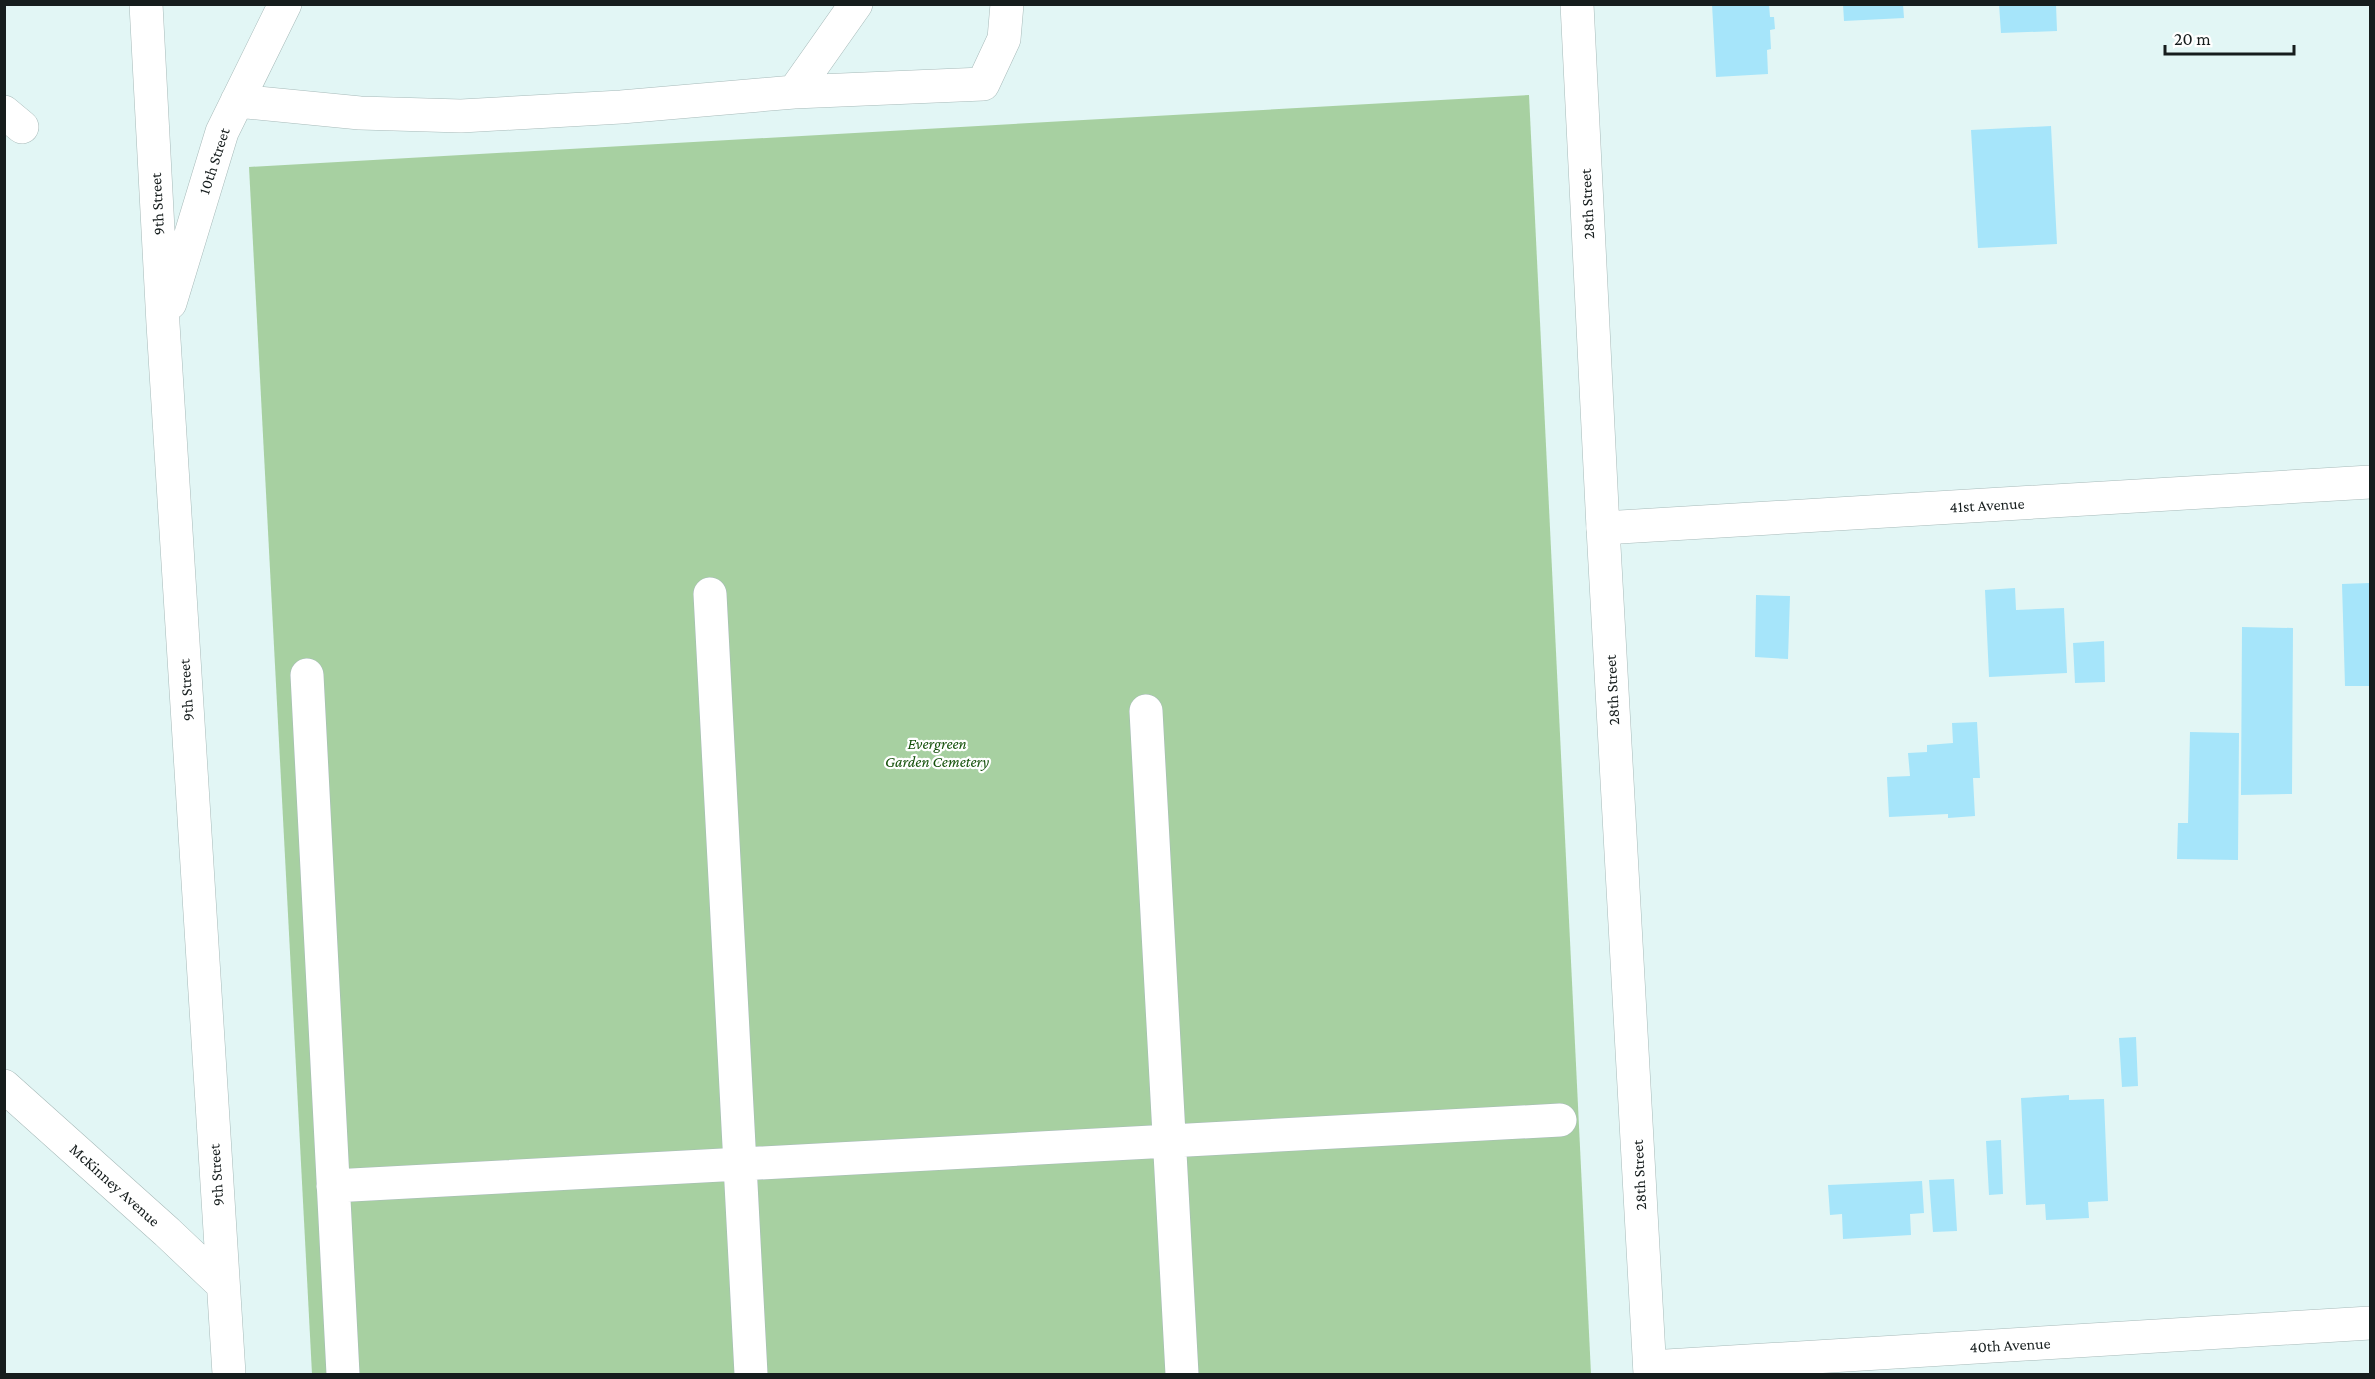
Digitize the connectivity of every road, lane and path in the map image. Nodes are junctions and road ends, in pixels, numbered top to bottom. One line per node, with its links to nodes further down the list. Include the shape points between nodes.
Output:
1 (146, 4): 8 (street, 9th Street)
2 (285, 4): 7 (street, 10th Street)
3 (856, 4): 6 (street)
4 (1007, 4): 6 (street, via 1004,39 983,84)
5 (1577, 4): 10 (street, 28th Street)
6 (794, 92): 7 (street, via 461,116 360,113)
7 (237, 101): 8 (street, 10th Street, via 222,132)
8 (163, 324): 19 (street, 9th Street)
9 (2370, 482): 10 (street, 41st Avenue)
10 (1603, 528): 21 (street, 28th Street)
11 (710, 594): 17 (street)
12 (307, 675): 18 (street)
13 (1146, 711): 16 (street)
14 (4, 1086): 19 (street, McKinney Avenue)
15 (1560, 1120): 16 (street)
16 (1169, 1141): 17 (street); 25 (street)
17 (740, 1164): 18 (street); 24 (street)
18 (333, 1186): 23 (street)
19 (223, 1285): 22 (street, 9th Street)
20 (2370, 1323): 21 (street, 40th Avenue)
21 (1650, 1371)
22 (229, 1374)
23 (343, 1374)
24 (751, 1374)
25 (1182, 1374)

